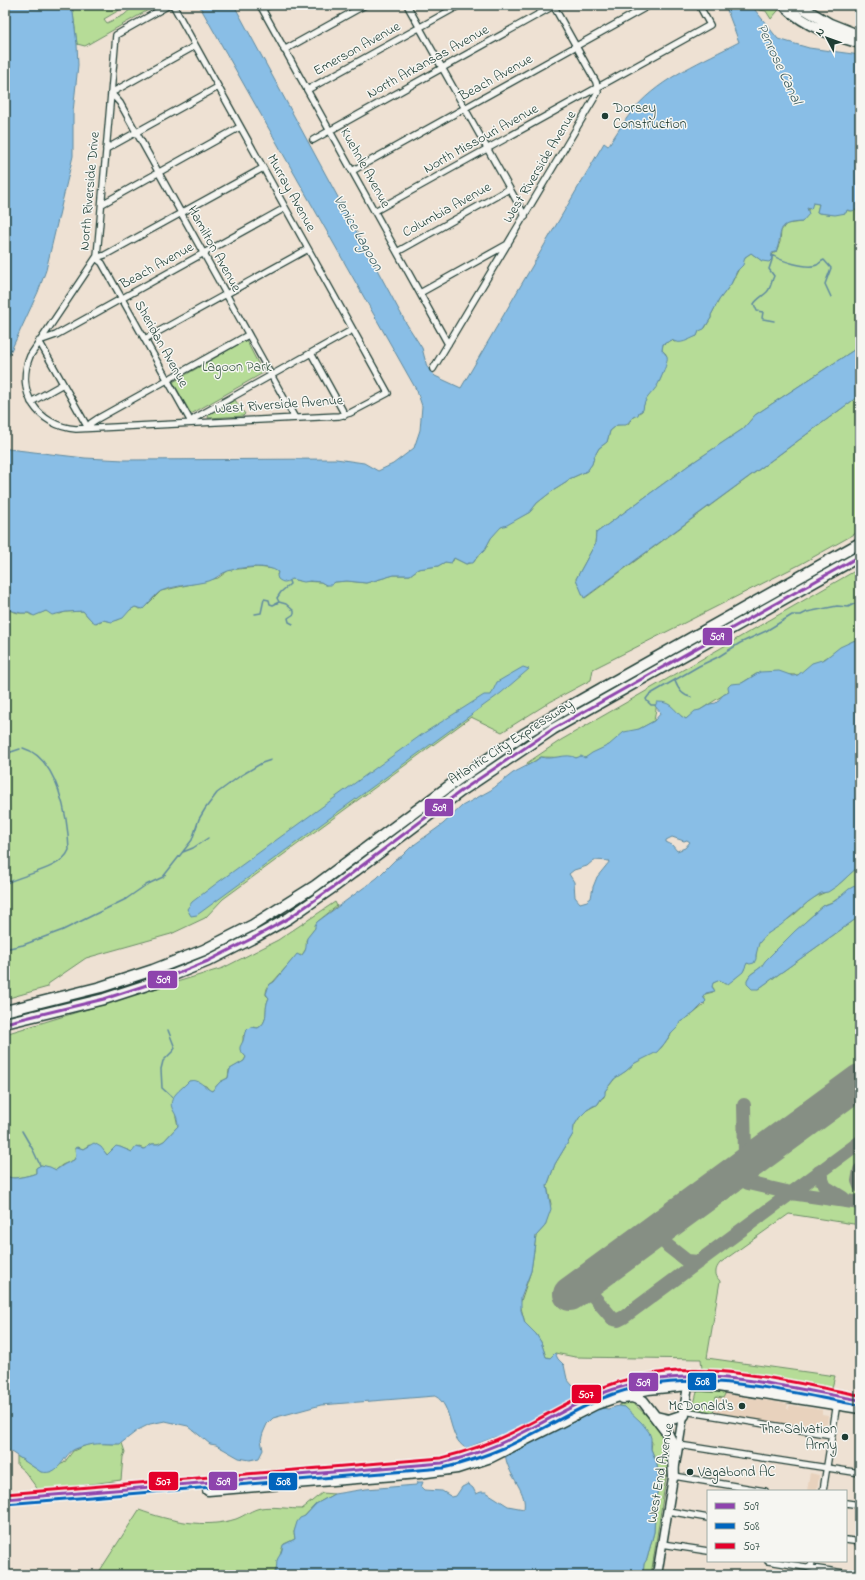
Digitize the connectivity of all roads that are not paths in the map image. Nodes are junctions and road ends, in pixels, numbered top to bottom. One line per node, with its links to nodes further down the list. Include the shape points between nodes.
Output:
1 (169, 5): 23 (street, North Riverside Drive, via 119,33 116,38)
2 (173, 5): 16 (street, Murray Avenue)
3 (270, 5): 11 (street)
4 (364, 5): 18 (street)
5 (407, 5): 13 (street)
6 (460, 5): 13 (street, Emerson Avenue)
7 (554, 5): 17 (street); 19 (street, North Arkansas Avenue)
8 (650, 5): 17 (street, Beach Avenue)
9 (699, 5): 21 (street, via 710,25)
10 (798, 5): 14 (highway, via 830,24)
11 (261, 7): 18 (street, Kuehnle Avenue)
12 (786, 7): 15 (highway, via 815,27)
13 (420, 27): 19 (street); 22 (street, Emerson Avenue)
14 (860, 36)
15 (860, 43)
16 (195, 46): 20 (street, Murray Avenue); 23 (street)
17 (576, 47): 21 (street); 24 (street, Beach Avenue)
18 (284, 50): 22 (street, Kuehnle Avenue)
19 (442, 68): 24 (street); 26 (street, North Arkansas Avenue)
20 (218, 87): 25 (street, Murray Avenue); 27 (street)
21 (598, 88): 30 (street, North Missouri Avenue); 39 (street, West Riverside Avenue, via 596,96)
22 (307, 90): 26 (street, Kuehnle Avenue)
23 (111, 93): 27 (street, Hamilton Avenue); 29 (street, North Riverside Drive)
24 (465, 108): 30 (street); 32 (street, Beach Avenue)
25 (240, 127): 31 (street, Murray Avenue); 33 (street)
26 (330, 130): 28 (street, North Arkansas Avenue); 32 (street, Kuehnle Avenue)
27 (136, 132): 29 (street); 33 (street, Hamilton Avenue)
28 (313, 140)
29 (106, 149): 35 (street, North Riverside Drive)
30 (487, 149): 34 (street); 37 (street, North Missouri Avenue)
31 (263, 168): 36 (street, Murray Avenue); 38 (street)
32 (352, 171): 37 (street, Kuehnle Avenue)
33 (158, 173): 35 (street); 38 (street, Hamilton Avenue)
34 (510, 189): 39 (street); 42 (street, Columbia Avenue)
35 (102, 204): 44 (street, North Riverside Drive)
36 (285, 208): 41 (street, Murray Avenue); 43 (street, Beach Avenue)
37 (375, 211): 42 (street, Kuehnle Avenue)
38 (180, 213): 43 (street, Hamilton Avenue); 44 (street, via 105,256)
39 (525, 216): 40 (street, West Riverside Avenue)
40 (508, 244): 45 (street); 52 (street, West Riverside Avenue)
41 (308, 249): 46 (street); 48 (street, Murray Avenue)
42 (397, 252): 45 (street, Kuehnle Avenue)
43 (203, 254): 46 (street, Hamilton Avenue); 47 (street, Beach Avenue)
44 (96, 258): 47 (street, Sheridan Avenue, via 102,263); 51 (street, North Riverside Drive)
45 (420, 292): 52 (street, Kuehnle Avenue)
46 (226, 294): 49 (street, Hamilton Avenue); 50 (street)
47 (122, 299): 50 (street, Sheridan Avenue); 51 (street, Beach Avenue, via 56,336)
48 (352, 330): 53 (street); 58 (street, Murray Avenue)
49 (248, 335): 55 (street, Hamilton Avenue); 56 (street)
50 (145, 339): 56 (street, Sheridan Avenue)
51 (39, 341): 57 (street); 59 (street, North Riverside Drive, via 30,356 26,370 26,387)
52 (448, 344): 54 (street, West Riverside Avenue)
53 (311, 353): 55 (street); 60 (street)
54 (433, 369)
55 (271, 375): 61 (street, Hamilton Avenue); 62 (street)
56 (167, 380): 62 (street, Sheridan Avenue); 63 (street, via 93,422)
57 (63, 384): 59 (street); 63 (street)
58 (388, 393): 60 (street, West Riverside Avenue)
59 (31, 402): 63 (street, West Riverside Avenue, via 41,415 52,423 65,427)
60 (345, 415): 61 (street, West Riverside Avenue)
61 (295, 418): 62 (street, West Riverside Avenue)
62 (190, 422): 63 (street, West Riverside Avenue)
63 (88, 428)
64 (860, 543): 66 (highway, Atlantic City Expressway, via 524,734 315,886 253,925 204,950 153,970 101,987)
65 (860, 556): 67 (highway, Atlantic City Expressway, via 553,729 461,791 330,890 257,936 191,969 145,986)
66 (5, 1011)
67 (5, 1023)
68 (689, 1380): 69 (highway, via 666,1377 638,1382 612,1389); 70 (highway); 73 (main road, West End Avenue)
69 (598, 1400): 74 (highway, via 629,1397 638,1399 645,1403); 77 (highway)
70 (837, 1400): 71 (highway); 72 (highway); 75 (street)
71 (860, 1400)
72 (860, 1408)
73 (684, 1413): 74 (highway, via 669,1420); 75 (street); 76 (main road, West End Avenue)
74 (656, 1417): 80 (highway, via 671,1440)
75 (832, 1435): 78 (street)
76 (679, 1445): 78 (street); 80 (main road, West End Avenue)
77 (497, 1450): 83 (highway, via 433,1465); 86 (highway, via 466,1466 429,1472)
78 (827, 1468): 79 (street); 82 (street)
79 (860, 1473)
80 (674, 1476): 81 (street); 87 (main road, West End Avenue)
81 (759, 1490)
82 (823, 1490)
83 (5, 1499)
84 (847, 1503): 85 (street)
85 (860, 1505)
86 (5, 1506)
87 (668, 1511): 88 (street); 91 (main road, West End Avenue)
88 (707, 1518)
89 (847, 1540): 90 (street)
90 (860, 1542)
91 (662, 1544): 92 (street); 96 (main road, West End Avenue)
92 (707, 1551)
93 (774, 1562): 95 (street)
94 (812, 1562): 95 (street)
95 (811, 1568): 97 (street); 98 (street)
96 (657, 1575)
97 (810, 1575)
98 (856, 1575)

